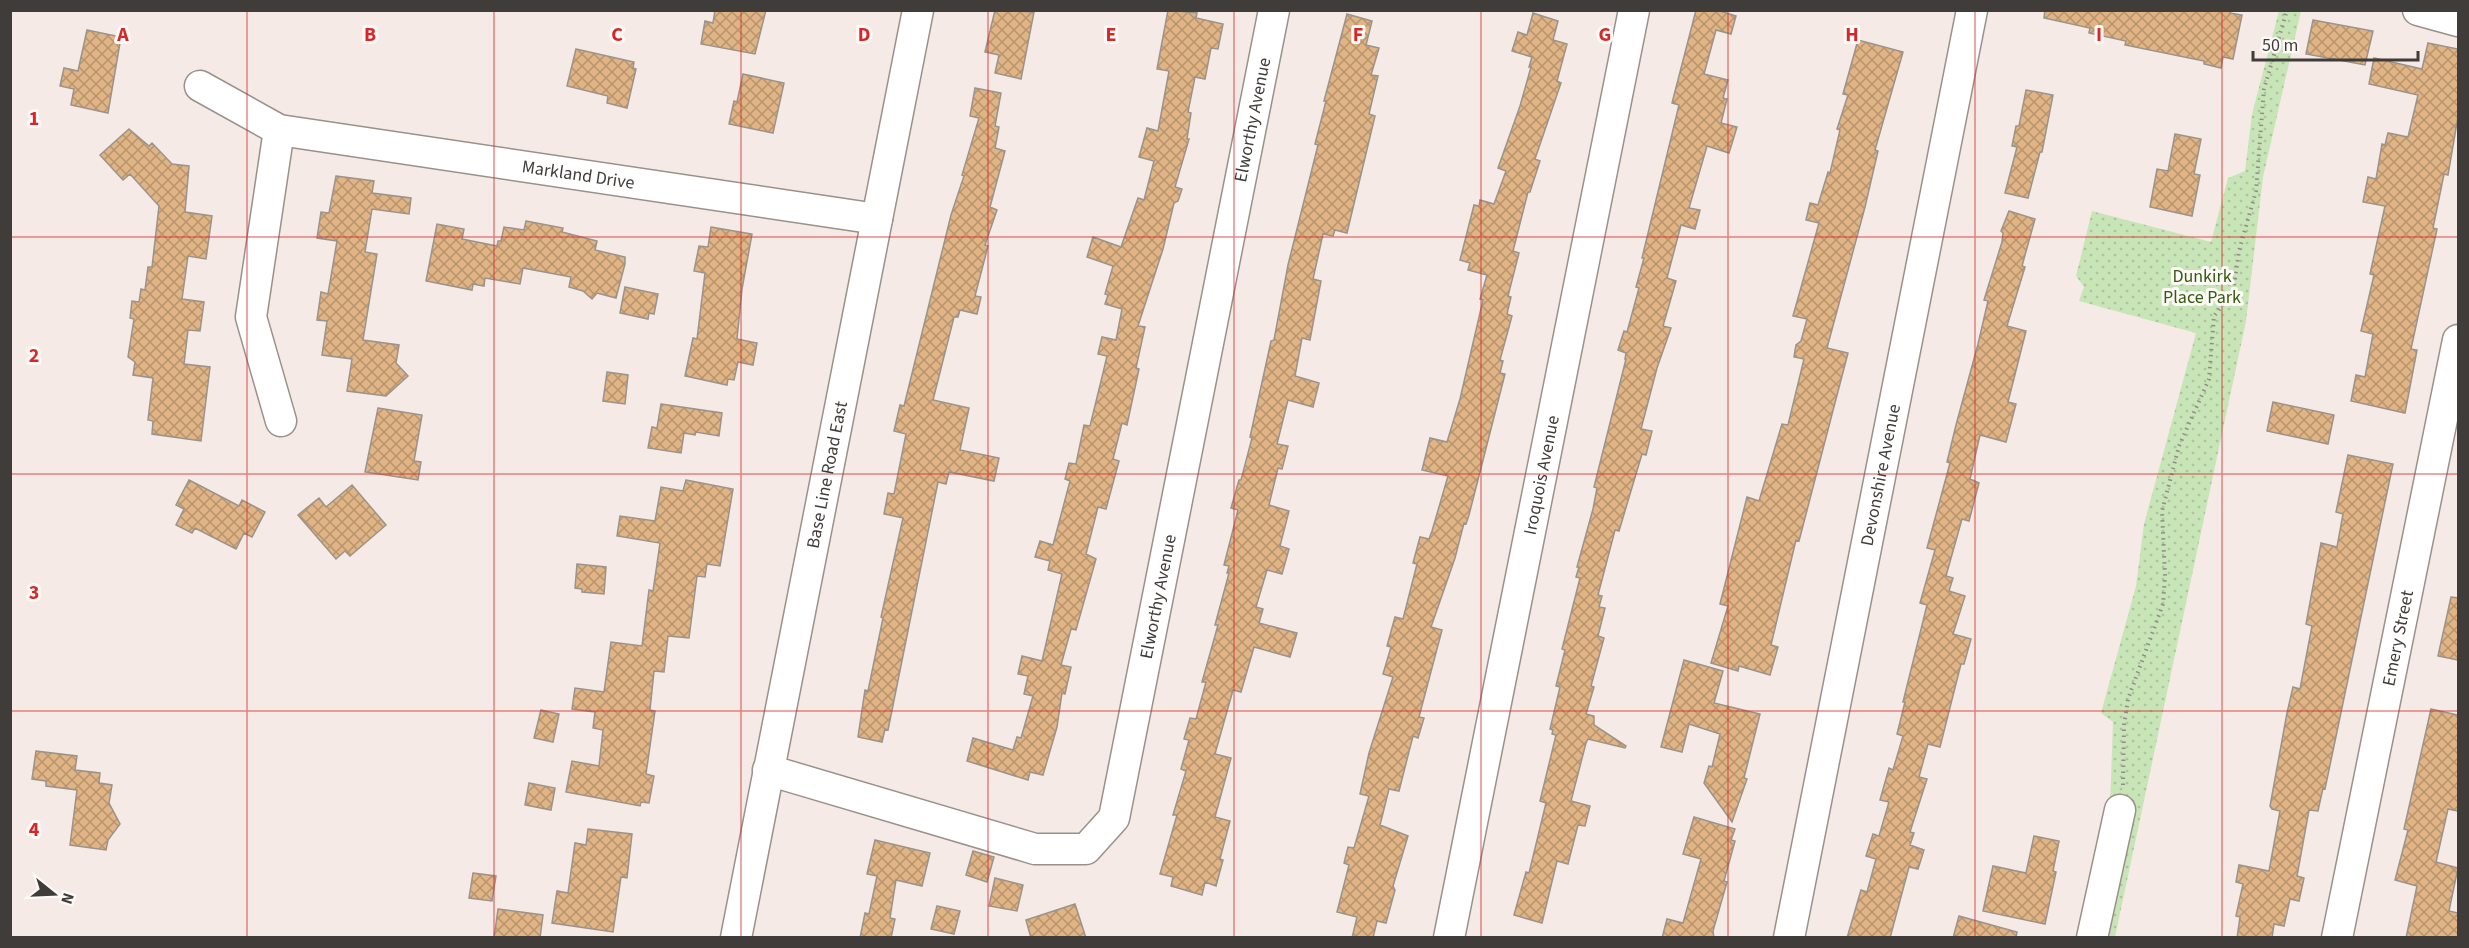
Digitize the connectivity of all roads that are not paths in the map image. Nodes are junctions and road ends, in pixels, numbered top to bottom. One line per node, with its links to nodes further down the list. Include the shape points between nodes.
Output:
1 (918, 10): 9 (street, Base Line Road East)
2 (1274, 10): 12 (street, Elworthy Avenue, via 1114,818 1086,849 1035,849)
3 (1634, 10): 15 (street, Iroquois Avenue)
4 (1972, 10): 16 (street, Devonshire Avenue)
5 (2418, 10): 6 (street)
6 (2458, 21)
7 (200, 86): 8 (street, Markland Drive)
8 (279, 130): 9 (street, Markland Drive); 11 (street, via 251,317)
9 (877, 219): 12 (street, Base Line Road East)
10 (2458, 340): 18 (street, Emery Street)
11 (281, 421)
12 (768, 770): 14 (street, Base Line Road East)
13 (2120, 810): 17 (street)
14 (736, 938)
15 (1449, 938)
16 (1789, 938)
17 (2092, 938)
18 (2337, 938)

